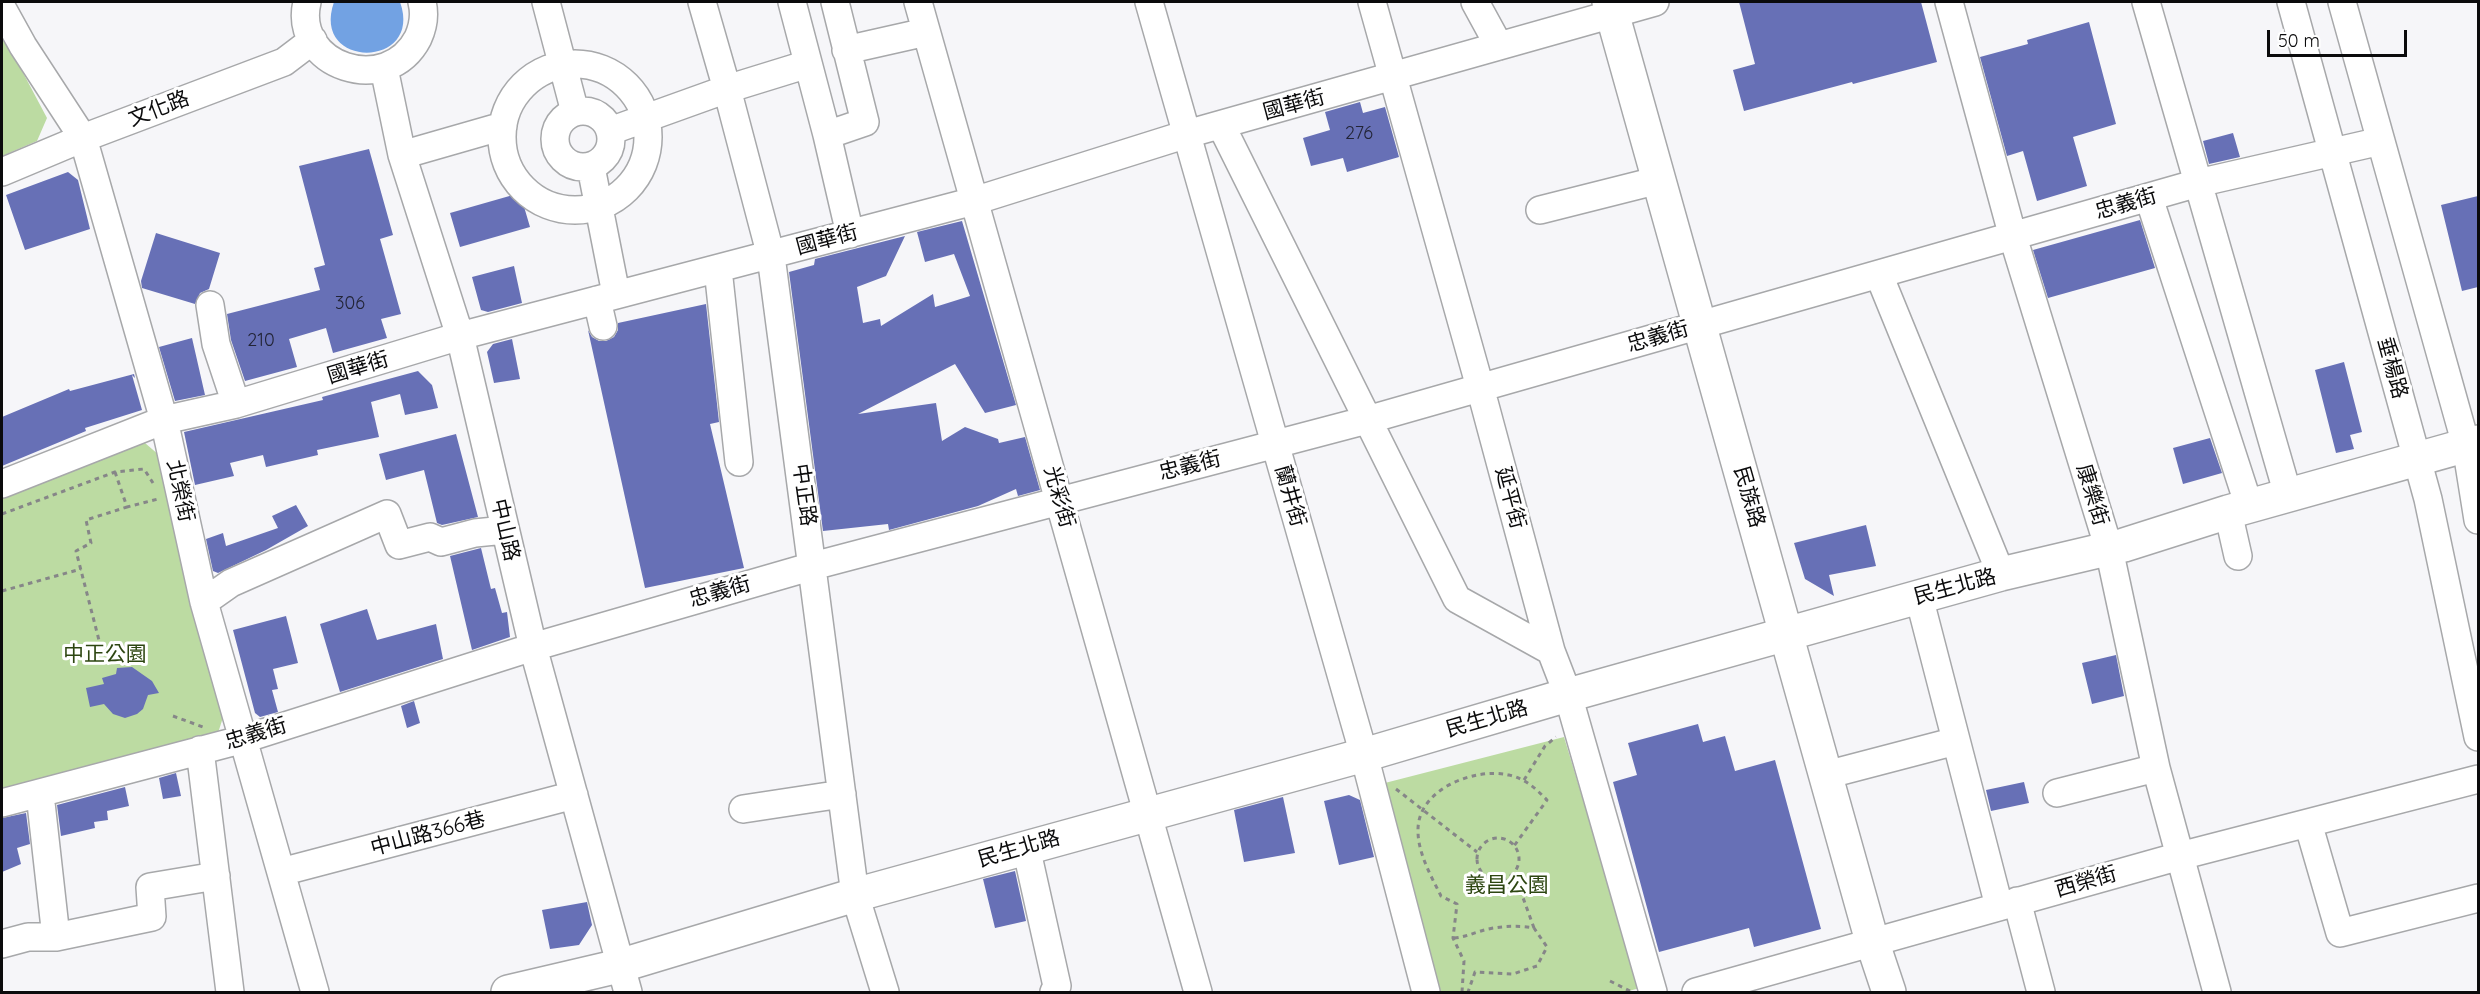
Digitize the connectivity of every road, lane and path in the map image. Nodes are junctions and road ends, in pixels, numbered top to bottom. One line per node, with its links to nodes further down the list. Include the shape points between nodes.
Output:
1 (308, 2): 20 (street, via 308,25)
2 (427, 2): 23 (street, via 421,32 413,46)
3 (546, 2): 22 (street)
4 (702, 2): 26 (street, 中正路)
5 (792, 2): 18 (street)
6 (918, 2): 17 (street, 光彩街)
7 (1149, 2): 32 (street, 蘭井街)
8 (1372, 2): 25 (street, 延平街)
9 (1475, 2): 21 (street)
10 (1655, 2): 16 (street, 國華街)
11 (1949, 2): 47 (street, 康樂街)
12 (2145, 2): 41 (street)
13 (2291, 2): 36 (street, 垂楊路)
14 (2342, 2): 35 (street)
15 (2, 8): 34 (street, 北榮街)
16 (1610, 8): 21 (street, 國華街); 40 (main road, 民族路)
17 (926, 32): 19 (street); 43 (street, 光彩街)
18 (801, 36): 19 (street); 24 (street)
19 (843, 38): 24 (street); 33 (street, via 865,122)
20 (313, 40): 23 (street, via 339,65 355,70); 34 (street, 文化路, via 284,62)
21 (1498, 46): 25 (street, 國華街)
22 (562, 65): 27 (street); 28 (street, via 587,64 610,72 629,87); 30 (street, via 541,72 523,86 510,104)
23 (384, 68): 37 (street, 中山路)
24 (810, 74): 26 (street); 33 (street)
25 (1393, 78): 29 (street, 國華街); 56 (street, 延平街)
26 (728, 89): 28 (street); 48 (street, 中正路)
27 (575, 112): 31 (street, via 593,113); 38 (street, via 556,129 555,147 573,166)
28 (646, 118): 31 (street); 44 (street, via 647,156 637,178 620,196)
29 (1221, 125): 32 (street, 國華街); 59 (street)
30 (503, 126): 37 (street); 44 (street, via 508,168 536,200 556,209)
31 (610, 131): 38 (street, via 609,149)
32 (1187, 134): 43 (street, 國華街); 60 (street, 蘭井街)
33 (826, 135): 46 (street)
34 (83, 138): 39 (street, 文化路); 58 (street, 北榮街)
35 (2381, 141): 36 (street, 忠義街); 61 (street)
36 (2333, 152): 41 (street, 忠義街); 62 (street, 垂楊路)
37 (402, 155): 55 (street, 中山路)
38 (591, 167): 44 (street)
39 (2, 172)
40 (1659, 180): 45 (street); 53 (main road, 民族路)
41 (2198, 183): 42 (street, 忠義街); 67 (street)
42 (2149, 198): 47 (street, 忠義街); 71 (street)
43 (974, 201): 46 (street, 國華街); 69 (street, 光彩街)
44 (598, 208): 51 (street)
45 (1540, 210)
46 (850, 234): 48 (street, 國華街)
47 (2013, 237): 50 (street, 忠義街); 75 (street, 康樂街)
48 (771, 256): 49 (street, 國華街); 77 (street, 中正路)
49 (718, 269): 51 (street, 國華街); 63 (street)
50 (1878, 275): 53 (street, 忠義街); 79 (street)
51 (607, 297): 54 (street); 55 (street, 國華街)
52 (210, 305): 57 (street, via 216,344)
53 (1700, 325): 56 (street, 忠義街); 83 (main road, 民族路)
54 (603, 326)
55 (460, 336): 57 (street, 國華街); 74 (street, 中山路)
56 (1480, 387): 59 (street, 忠義街); 86 (street, 延平街)
57 (236, 404): 58 (street, 國華街)
58 (164, 420): 65 (street, 國華街); 82 (street, 北榮街)
59 (1366, 420): 60 (street, 忠義街); 86 (street, via 1457,598)
60 (1275, 444): 69 (street, 忠義街); 95 (street, 蘭井街)
61 (2472, 444): 62 (main road, 民生北路); 73 (street)
62 (2417, 459): 67 (main road, 民生北路); 92 (street, 垂楊路)
63 (739, 462)
64 (115, 472): 66 (path, via 144,469); 70 (path); 72 (path)
65 (2, 484)
66 (157, 488)
67 (2288, 495): 71 (main road, 民生北路)
68 (163, 497): 70 (path)
69 (1060, 500): 77 (street, 忠義街); 108 (street, 光彩街)
70 (127, 507): 78 (path, via 86,520 91,543 76,552)
71 (2239, 509): 75 (main road, 民生北路); 76 (street)
72 (2, 514)
73 (2478, 520)
74 (505, 530): 82 (street, via 441,542 430,537 399,545 387,514 231,583); 84 (street, 中山路)
75 (2109, 549): 79 (main road, 民生北路); 96 (street, 康樂街)
76 (2238, 556)
77 (813, 566): 84 (street, 忠義街); 103 (street, 中正路)
78 (81, 568): 80 (path); 85 (path)
79 (2001, 574): 81 (main road, 民生北路)
80 (2, 591)
81 (1919, 597): 83 (main road, 民生北路); 94 (street)
82 (204, 602): 93 (street, 北榮街)
83 (1788, 634): 87 (main road, 民生北路); 97 (main road, 民族路)
84 (532, 647): 93 (street, 忠義街); 104 (street, 中山路)
85 (101, 648)
86 (1551, 651): 87 (street, 延平街)
87 (1568, 695): 95 (main road, 民生北路); 137 (street, 延平街)
88 (173, 716): 91 (path)
89 (208, 722): 91 (path)
90 (1562, 732): 99 (path, via 1545,746)
91 (199, 736): 93 (street, 忠義街); 102 (street, 忠義街); 116 (street)
92 (2478, 737)
93 (244, 739): 114 (street, 北榮街)
94 (1956, 741): 97 (street); 119 (street)
95 (1364, 755): 108 (main road, 民生北路); 133 (street, 蘭井街)
96 (2156, 768): 101 (street); 113 (street, 康樂街)
97 (1826, 775): 123 (main road, 民族路)
98 (2478, 779): 109 (street, 西榮街)
99 (1524, 780): 107 (path, via 1508,774 1467,776 1430,799); 110 (path, via 1547,800)
100 (1399, 790): 107 (path)
101 (2057, 793)
102 (40, 794): 105 (street, 忠義街); 121 (street)
103 (842, 794): 106 (street); 117 (street, 中正路)
104 (574, 795): 114 (street, 中山路366巷); 125 (street, 中山路)
105 (2, 803)
106 (743, 809)
107 (1424, 810): 112 (path); 122 (path, via 1418,829 1421,851 1441,896 1457,904)
108 (1148, 813): 111 (main road, 民生北路); 132 (street, 光彩街)
109 (2308, 823): 113 (street, 西榮街); 118 (street, via 2340,933)
110 (1514, 846): 112 (path, via 1497,838 1485,842); 115 (path, via 1519,859)
111 (1026, 847): 117 (main road, 民生北路); 131 (street, via 1057,986)
112 (1477, 852): 115 (path, via 1478,867 1488,878 1502,880)
113 (2180, 856): 119 (street, 西榮街); 141 (street, 康樂街)
114 (281, 872): 128 (street, 北榮街)
115 (1514, 872): 120 (path)
116 (216, 876): 121 (street, via 150,887 152,916); 127 (street)
117 (855, 895): 125 (main road, 民生北路); 130 (street, 中正路)
118 (2478, 898)
119 (2008, 903): 123 (street, 西榮街); 140 (street)
120 (1534, 928): 122 (path, via 1482,930 1470,937); 135 (path, via 1547,947 1537,966 1513,974 1475,972)
121 (56, 937): 124 (street, via 28,937)
122 (1453, 938): 134 (path, via 1464,961)
123 (1872, 941): 138 (street, 西榮街); 139 (main road, 民族路)
124 (2, 944)
125 (623, 979): 129 (main road, 民生北路)
126 (1610, 981): 136 (path)
127 (230, 993)
128 (315, 993)
129 (508, 993)
130 (885, 993)
131 (1054, 993)
132 (1198, 993)
133 (1426, 993)
134 (1462, 993)
135 (1468, 993)
136 (1633, 993)
137 (1653, 993)
138 (1696, 993)
139 (1889, 993)
140 (2041, 993)
141 (2217, 993)

